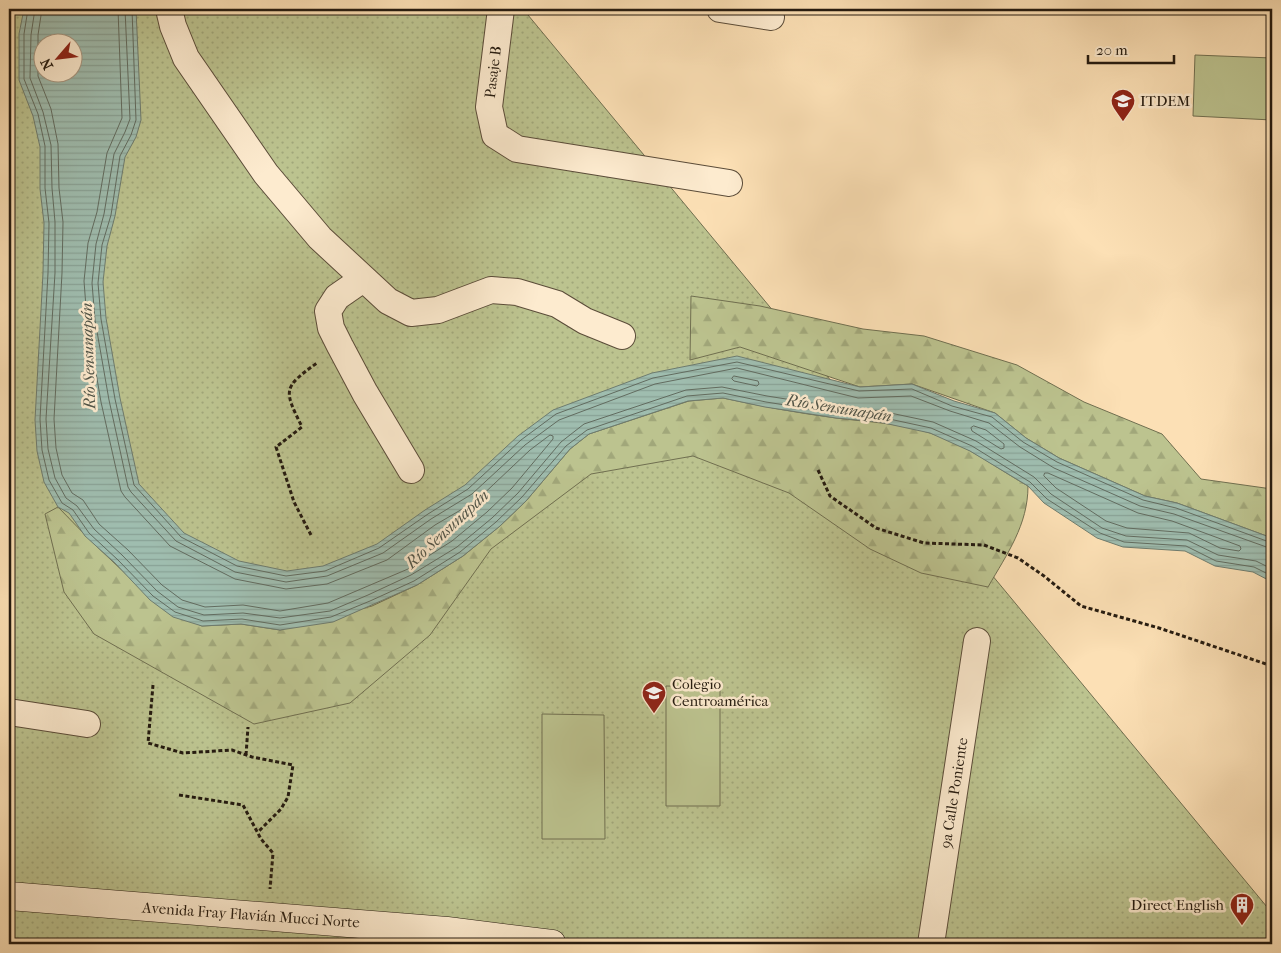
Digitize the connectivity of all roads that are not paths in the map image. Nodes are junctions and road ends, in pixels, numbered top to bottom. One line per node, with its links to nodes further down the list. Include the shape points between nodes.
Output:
1 (170, 9): 6 (street, via 186,58 266,174 320,238)
2 (501, 9): 5 (street, Pasaje B, via 489,107 494,135 518,149)
3 (720, 9): 4 (street)
4 (771, 17)
5 (730, 183)
6 (363, 279): 7 (street, via 388,301 411,313 438,310 491,290 517,292 557,304 585,321); 8 (street, via 337,297 328,311 330,328)
7 (622, 336)
8 (411, 470)
9 (977, 641): 15 (street, 9a Calle Poniente)
10 (9, 712): 11 (street)
11 (87, 724)
12 (9, 896): 13 (main road, Avenida Fray Flavián Mucci Norte, via 267,917)
13 (446, 938): 14 (main road, Avenida Fray Flavián Mucci Norte)
14 (552, 944)
15 (931, 944)

